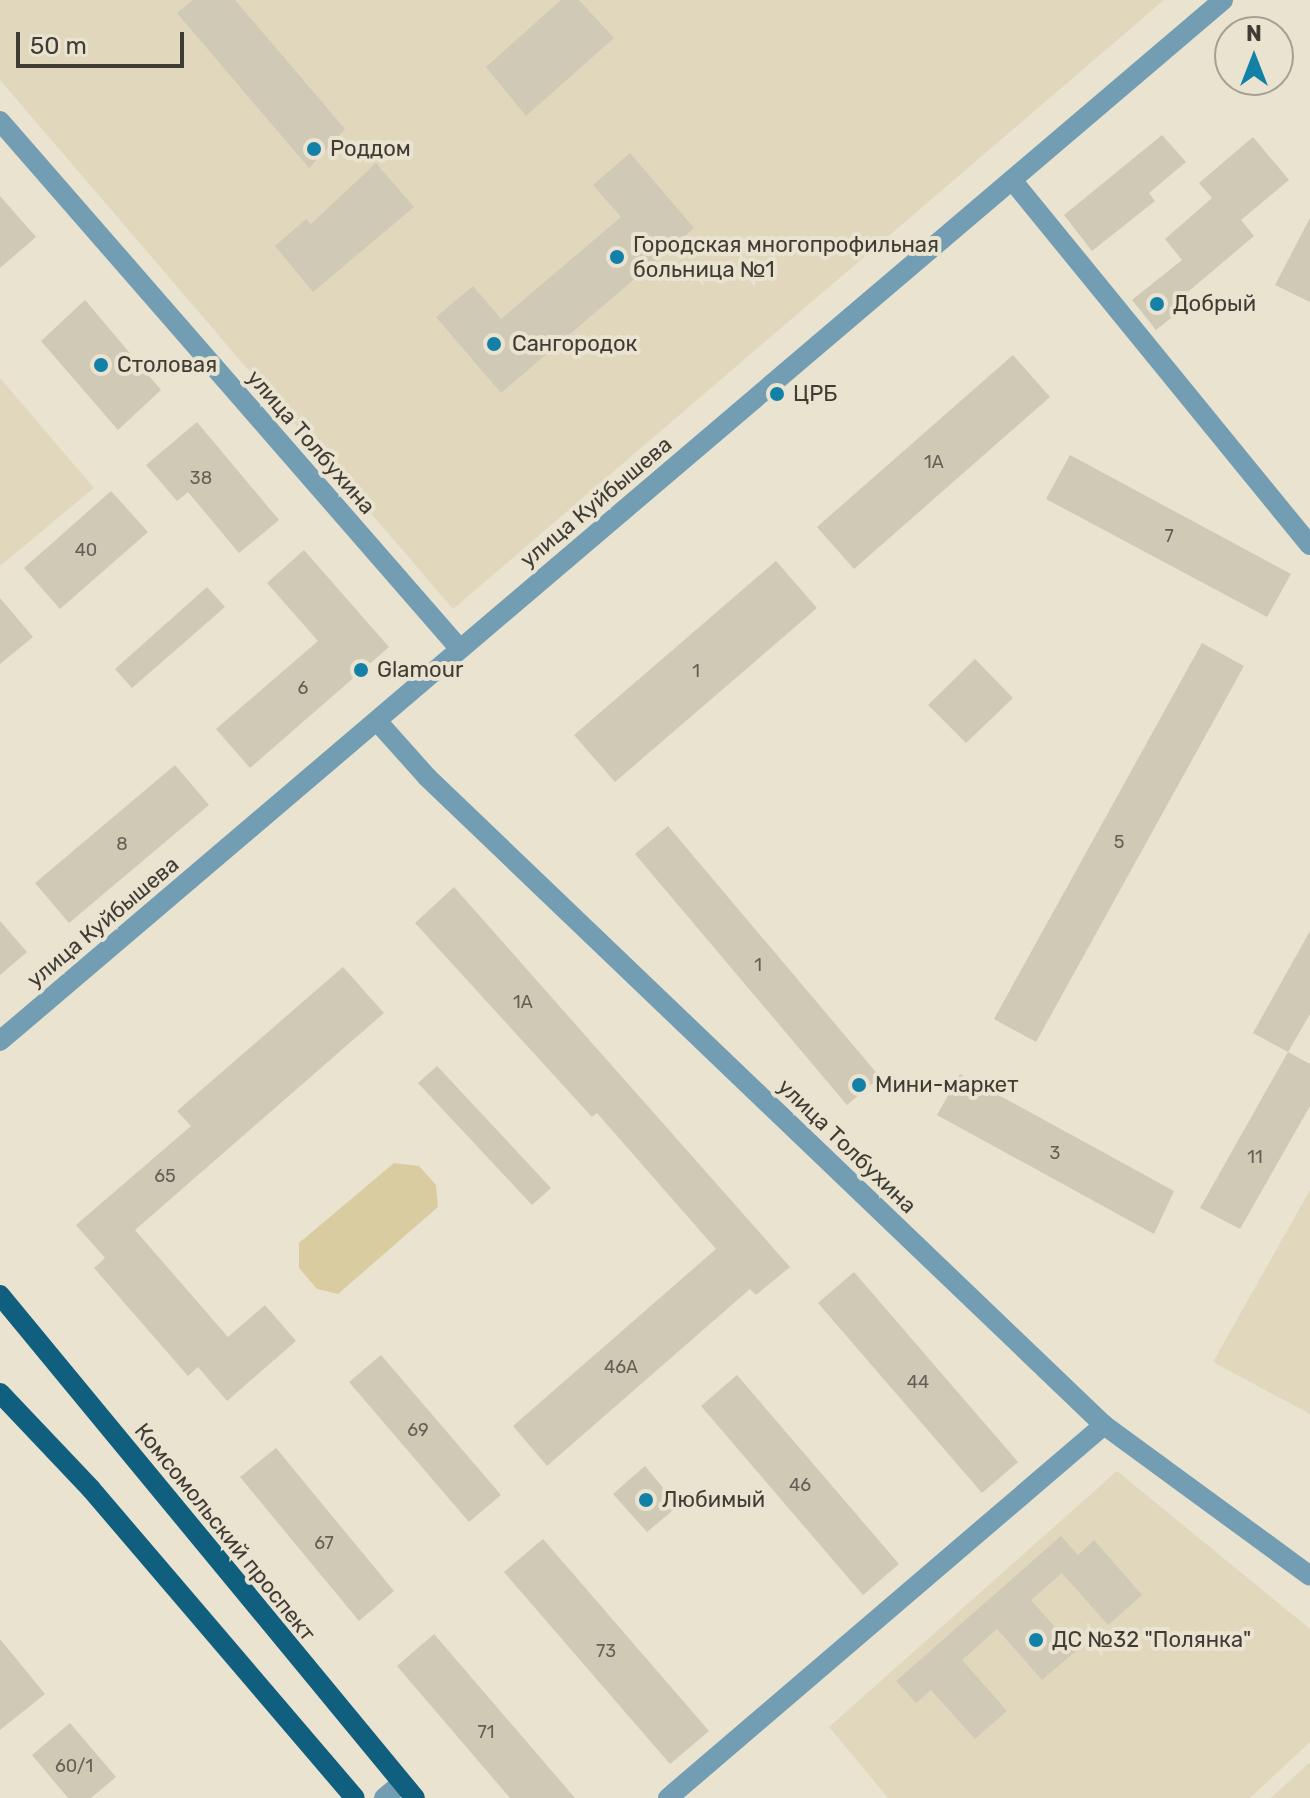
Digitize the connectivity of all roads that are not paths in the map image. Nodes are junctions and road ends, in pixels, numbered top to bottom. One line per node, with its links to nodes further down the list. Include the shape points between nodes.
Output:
1 (1223, 0): 3 (street, улица Куйбышева)
2 (0, 121): 5 (street, улица Толбухина)
3 (1012, 180): 4 (street); 5 (street, улица Куйбышева)
4 (1310, 545)
5 (460, 649): 6 (street, улица Куйбышева)
6 (377, 721): 7 (street, улица Куйбышева); 10 (street, улица Толбухина, via 427,777)
7 (0, 1041)
8 (0, 1295): 12 (main road, Комсомольский проспект)
9 (0, 1393): 13 (main road, via 91,1489)
10 (1104, 1425): 11 (street, улица Толбухина); 15 (street)
11 (1310, 1576)
12 (409, 1790): 14 (street)
13 (355, 1798)
14 (384, 1798)
15 (668, 1798)

